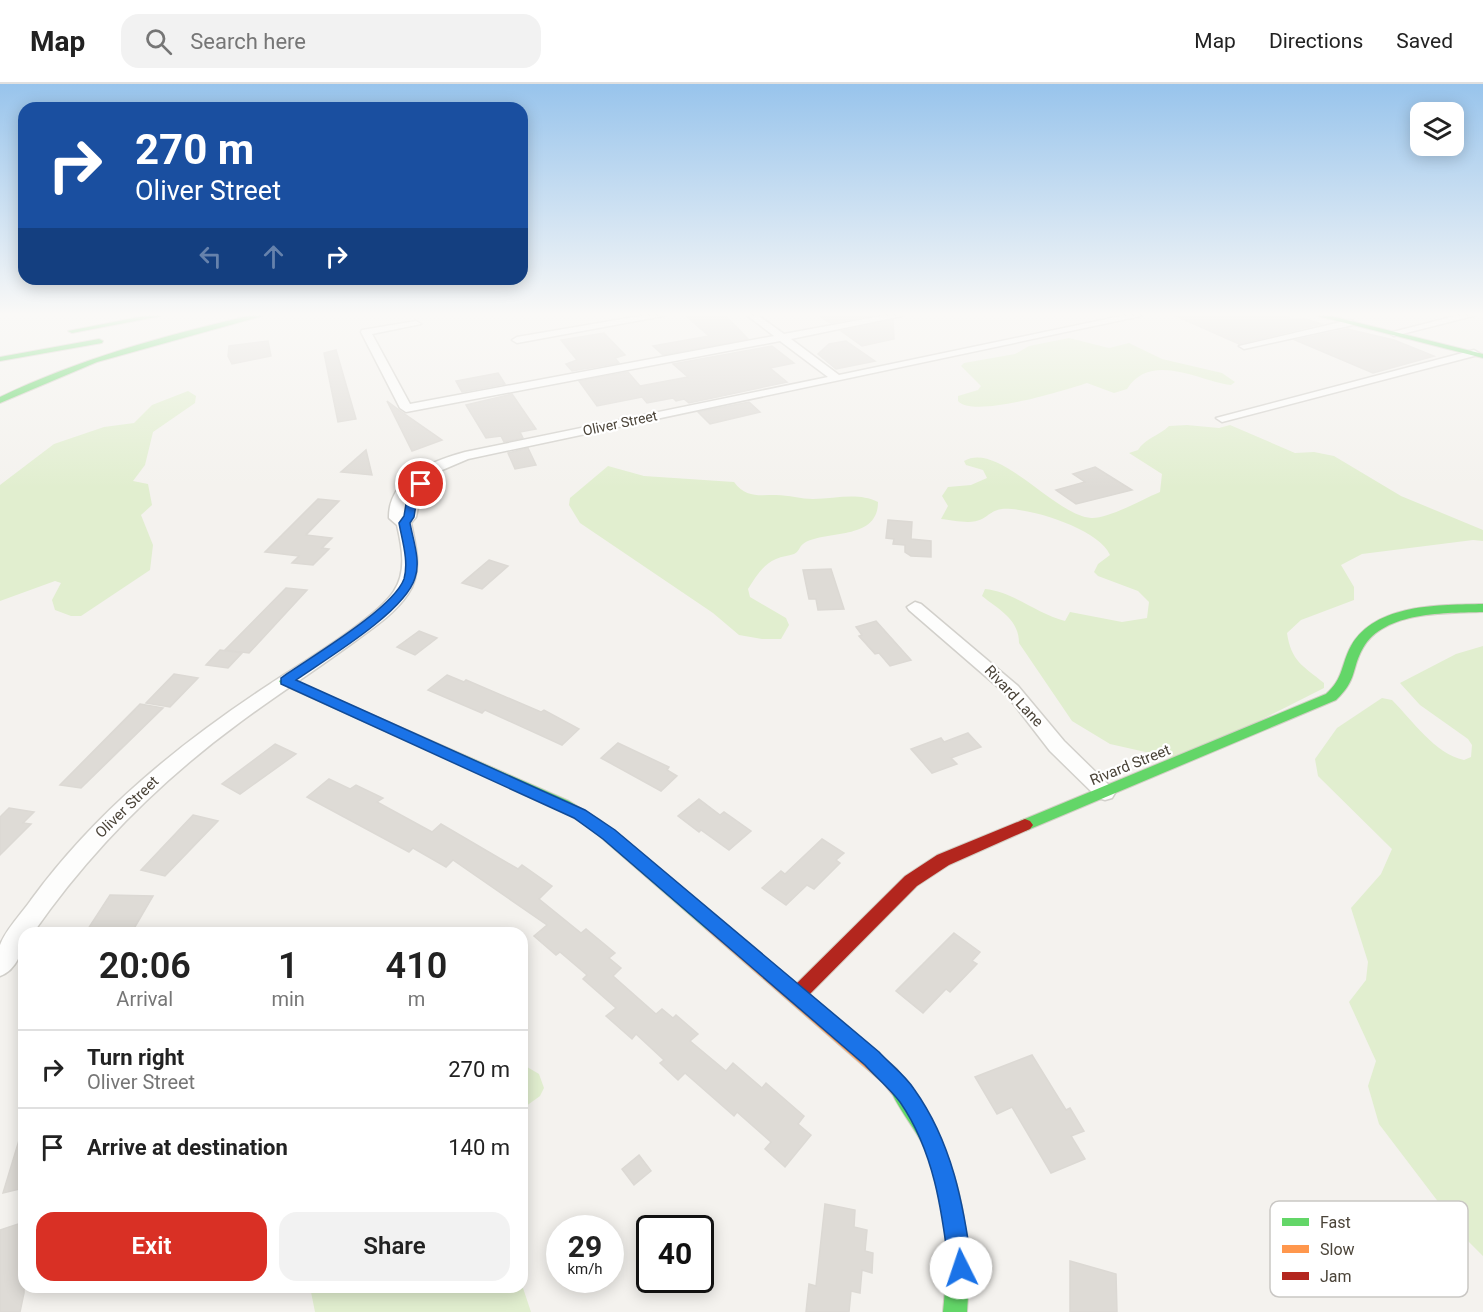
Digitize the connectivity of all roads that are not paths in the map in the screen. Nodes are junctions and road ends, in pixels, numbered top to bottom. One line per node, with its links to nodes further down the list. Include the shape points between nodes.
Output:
1 (56, 373): 8 (main road)
2 (388, 373): 3 (street, via 406,408)
3 (592, 373)
4 (831, 373): 7 (street)
5 (860, 373): 7 (street, Oliver Street)
6 (1403, 373): 9 (street)
7 (837, 378): 12 (street, Oliver Street, via 446,462 425,474 412,498 404,523 412,564 402,593 379,615)
8 (0, 400)
9 (1221, 418)
10 (915, 607): 13 (street, Rivard Lane, via 1012,690 1058,746)
11 (1483, 608): 13 (main road, Rivard Street, via 1436,609 1371,631 1358,645 1350,677 1331,697)
12 (285, 681): 14 (street, Oliver Street, via 181,757 117,815 56,884); 17 (main road, via 580,814 609,834)
13 (1105, 793): 17 (main road, Rivard Street, via 960,852 927,870 898,893)
14 (27, 927)
15 (18, 940): 16 (street, Oliver Street)
16 (0, 966)
17 (797, 995): 18 (main road, via 890,1076 907,1095 932,1142 946,1180 958,1233 961,1268)
18 (956, 1312)

